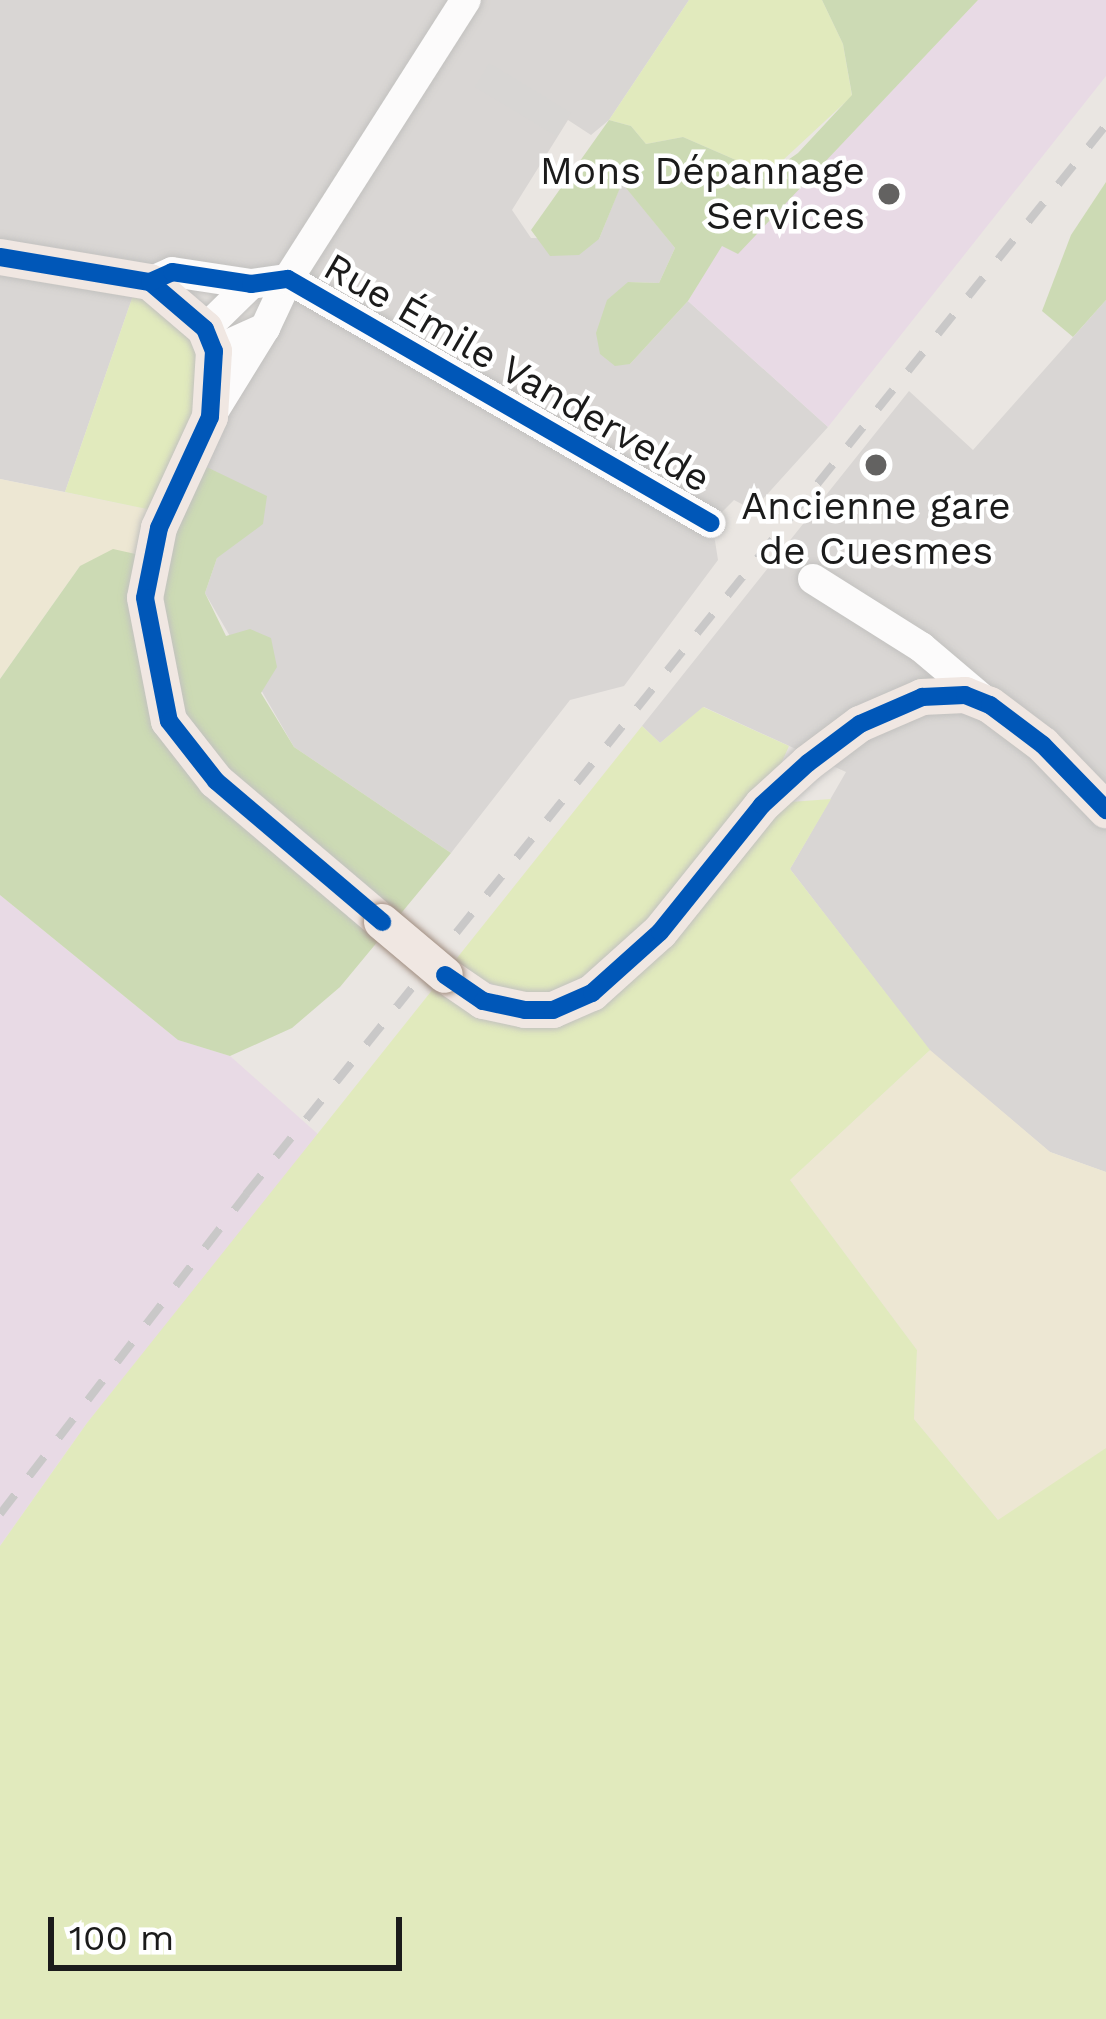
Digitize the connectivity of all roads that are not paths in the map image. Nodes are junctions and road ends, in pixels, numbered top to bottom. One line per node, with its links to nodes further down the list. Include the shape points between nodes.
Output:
1 (466, 0): 3 (street)
2 (0, 257): 4 (main road, Rue Émile Vandervelde)
3 (288, 280): 5 (street, Rue Émile Vandervelde); 6 (street); 9 (street, Rue Émile Vandervelde)
4 (150, 282): 5 (street, Rue Émile Vandervelde, via 172,272); 7 (main road)
5 (251, 284): 7 (street)
6 (266, 328): 7 (street); 8 (street)
7 (210, 340): 8 (main road)
8 (210, 417): 11 (main road, bridge, via 149,557 145,598 169,721 216,781 484,1001 553,1010 592,993 665,926 762,805 860,724 895,705 948,693)
9 (711, 523)
10 (812, 579): 11 (street, via 921,647)
11 (990, 705): 12 (main road)
12 (1106, 810)

